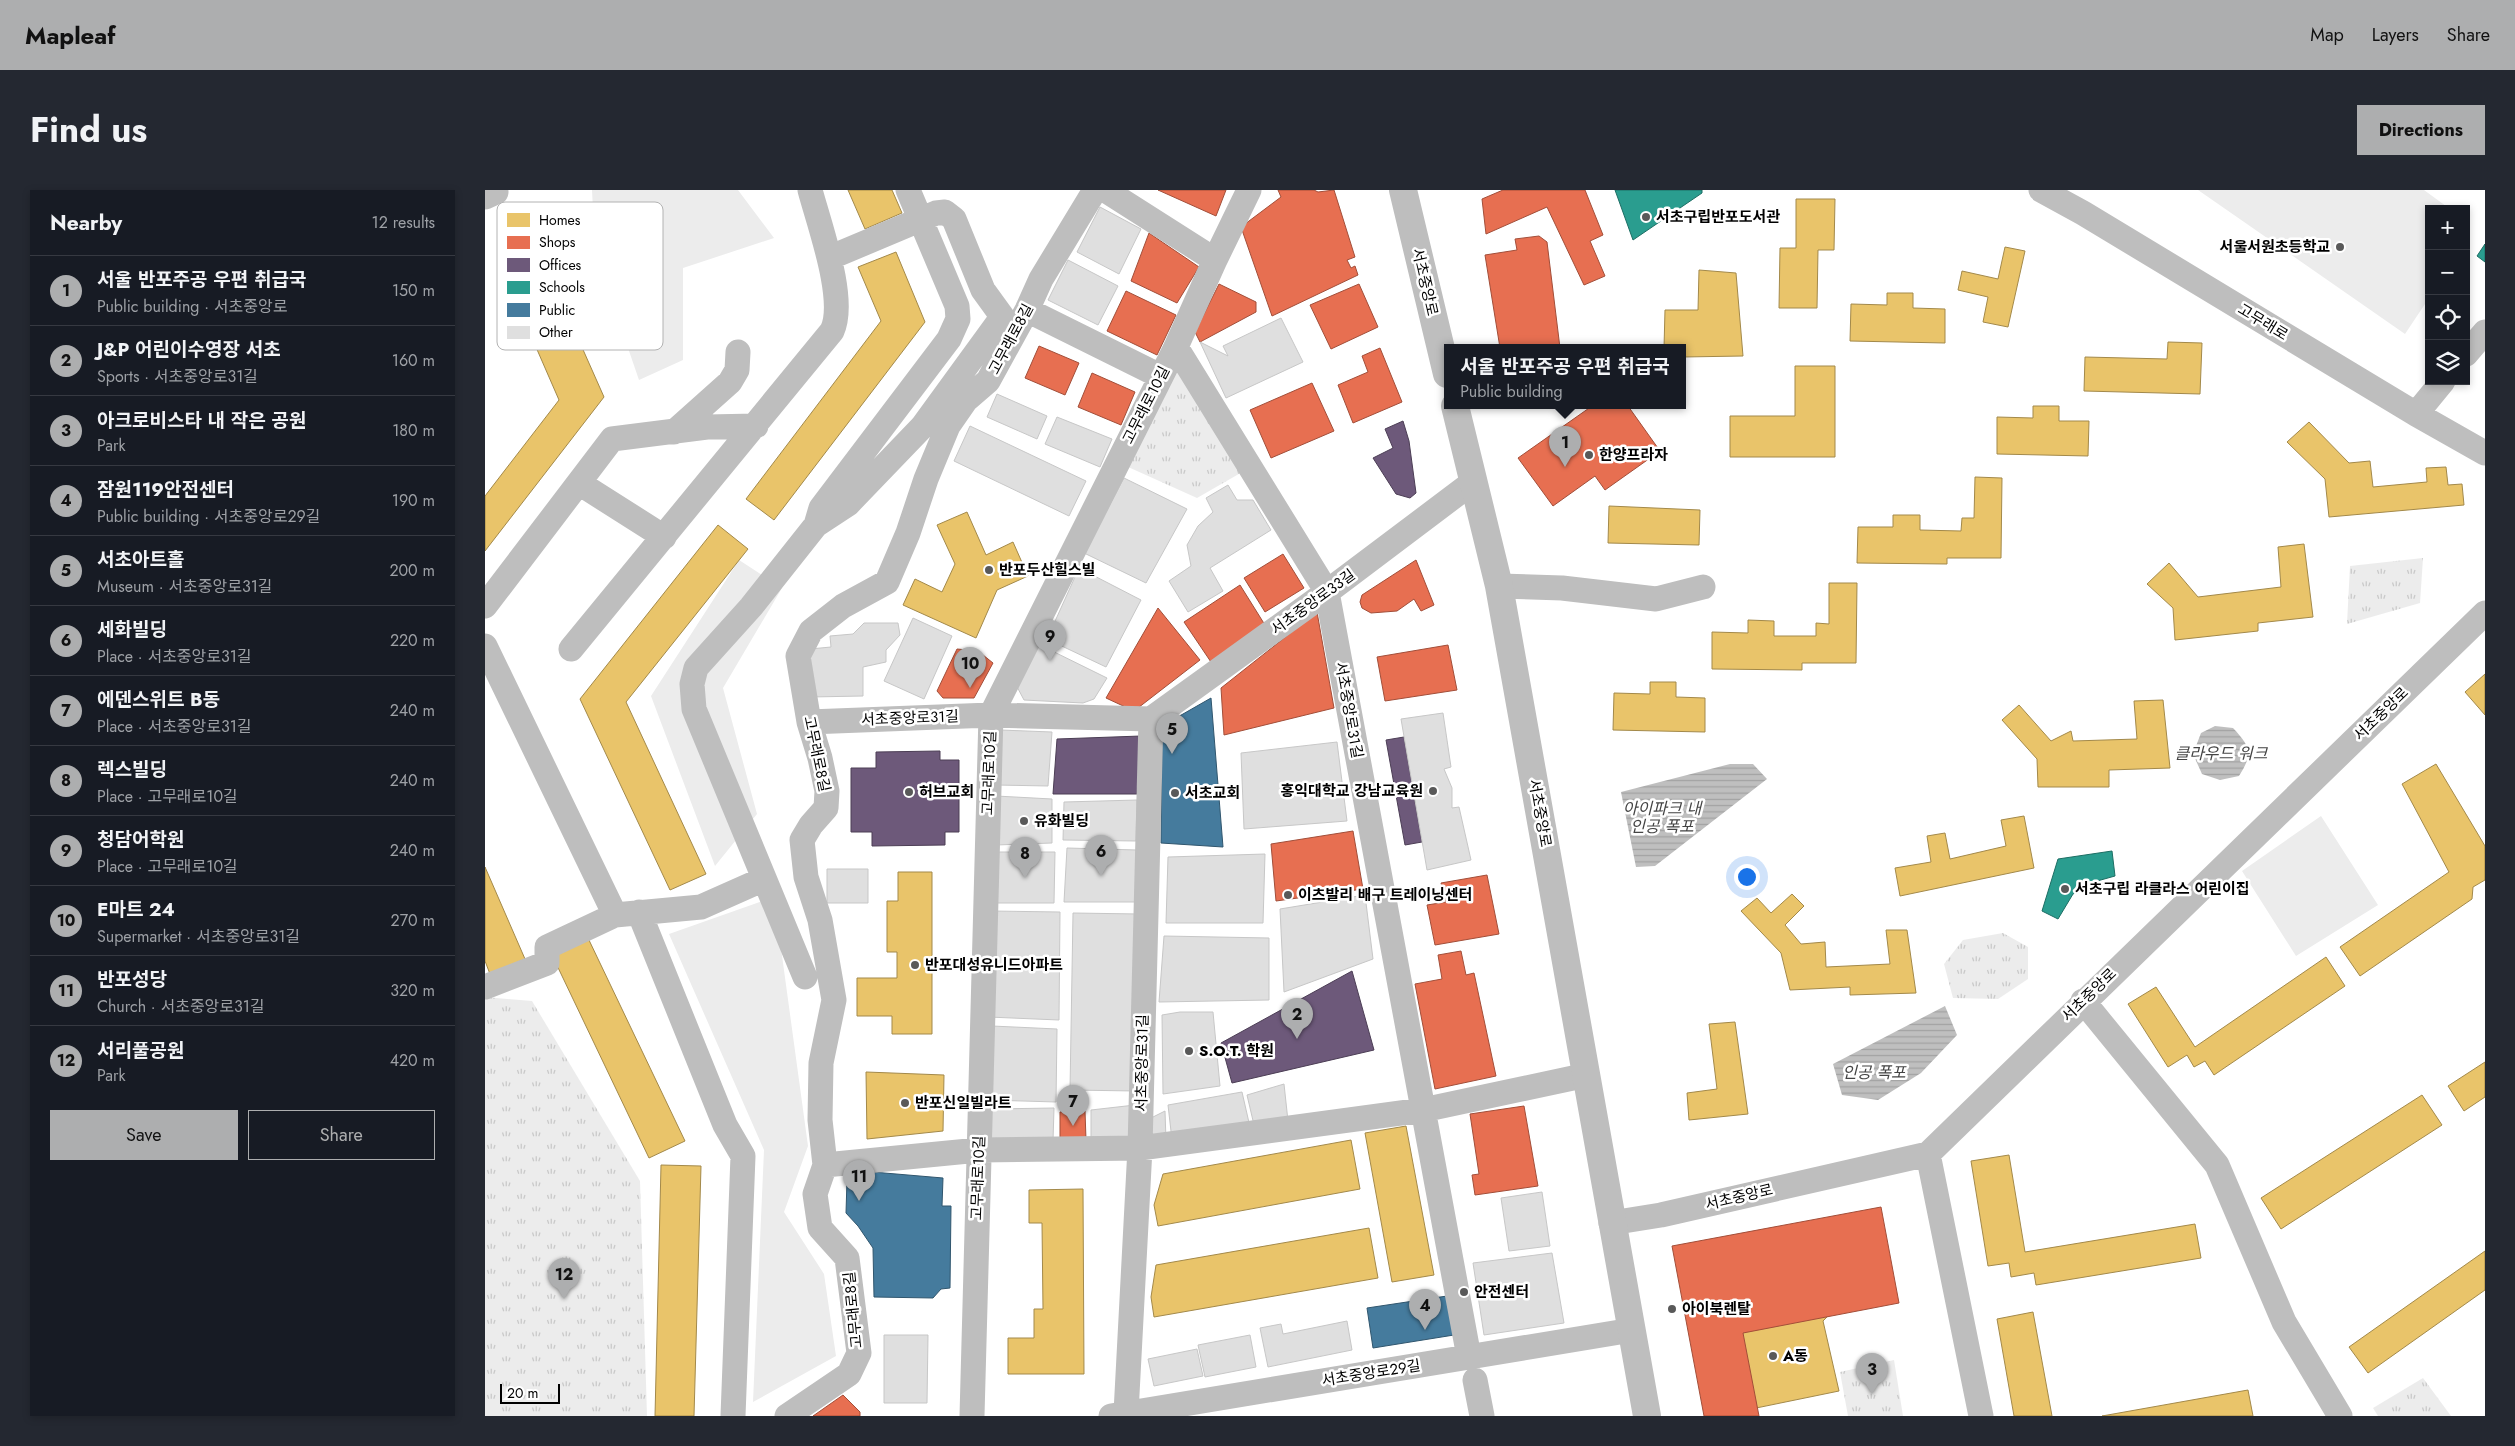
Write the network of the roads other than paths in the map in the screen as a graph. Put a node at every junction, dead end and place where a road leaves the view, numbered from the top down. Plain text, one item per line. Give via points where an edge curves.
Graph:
1 (495, 190) edge
2 (810, 190) edge
3 (908, 190) edge
4 (1095, 190) edge
5 (1105, 190) edge
6 (1249, 190) edge
7 (1403, 190) edge
8 (2041, 190) edge
9 (485, 197) edge
10 (921, 220) junction
11 (829, 258) junction
12 (1215, 260) junction
13 (1016, 319) junction
14 (2485, 332) edge
15 (1176, 347) junction
16 (2470, 349) edge
17 (738, 352) dead end
18 (1444, 361) edge
19 (1160, 376) junction
20 (2440, 385) edge
21 (1456, 409) edge
22 (2415, 414) junction
23 (756, 426) junction
24 (673, 432) junction
25 (2485, 453) edge
26 (1473, 482) junction
27 (579, 483) junction
28 (817, 526) junction
29 (664, 537) junction
30 (1499, 586) junction
31 (1703, 587) dead end
32 (1327, 592) junction
33 (485, 606) edge
34 (2485, 613) edge
35 (485, 646) edge
36 (571, 649) dead end
37 (991, 715) junction
38 (1151, 719) junction
39 (809, 722) junction
40 (764, 879) junction
41 (639, 912) junction
42 (615, 915) junction
43 (805, 977) dead end
44 (485, 988) edge
45 (2083, 1001) junction
46 (1587, 1074) junction
47 (1423, 1110) junction
48 (1140, 1148) junction
49 (979, 1150) junction
50 (1928, 1154) junction
51 (825, 1165) junction
52 (1611, 1223) junction
53 (1632, 1330) junction
54 (1472, 1369) junction
55 (1118, 1415) edge
56 (733, 1416) edge
57 (787, 1416) edge
58 (972, 1416) edge
59 (1482, 1416) edge
60 (1647, 1416) edge
61 (1981, 1416) edge
62 (2340, 1416) edge

1 - 9 street
2 - 11 street
3 - 10 street
4 - 13 street, 고무래로8길
5 - 12 street
6 - 12 street, 고무래로10길
7 - 18 main road, 서초중앙로
8 - 22 street, 고무래로
10 - 11 street
10 - 13 street via 936,213 950,214 983,290
10 - 28 street via 957,306 958,319 949,339 821,508
11 - 23 street via 837,321
12 - 15 street, 고무래로10길
13 - 19 street
13 - 28 street via 997,324 922,427 848,504
13 - 39 street, 고무래로8길 via 988,381 966,400 948,426 887,582 843,606 811,631 799,656
14 - 16 street
15 - 19 street, 고무래로10길
15 - 32 street, 서초중앙로31길
17 - 24 street via 737,370 730,382
19 - 37 street, 고무래로10길
20 - 22 street
21 - 26 main road, 서초중앙로
22 - 25 street, 고무래로
23 - 24 street via 707,427
23 - 29 street
24 - 27 street via 612,439
26 - 30 main road, 서초중앙로
26 - 32 street, 서초중앙로33길
27 - 29 street
27 - 33 street
28 - 40 street via 751,608 696,668 692,684 694,709
29 - 36 street
30 - 31 street via 1562,588 1656,599
30 - 46 main road, 서초중앙로
32 - 38 street, 서초중앙로33길
32 - 47 street, 서초중앙로31길
34 - 45 street, 서초중앙로
35 - 42 street
37 - 38 street, 서초중앙로31길
37 - 39 street, 서초중앙로31길
37 - 49 street, 고무래로10길
38 - 48 street, 서초중앙로31길
39 - 51 street, 고무래로8길 via 827,791 826,808 802,840 806,876 820,920 835,1000 821,1063 820,1120
40 - 41 street via 701,907
40 - 43 street
41 - 42 street
41 - 56 street via 725,1125 743,1156
42 - 44 street via 547,947 547,963
45 - 50 street, 서초중앙로
45 - 62 street via 2217,1165 2284,1322
46 - 47 street
46 - 52 main road, 서초중앙로
47 - 48 street
47 - 54 street, 서초중앙로31길
48 - 49 street
48 - 55 street, 서초중앙로31길
49 - 51 street
49 - 58 street, 고무래로10길
50 - 52 street, 서초중앙로 via 1661,1215
50 - 61 street
51 - 57 street, 고무래로8길 via 815,1194 820,1228 847,1258 859,1353 849,1374
52 - 53 main road, 서초중앙로
53 - 54 street, 서초중앙로29길
53 - 60 main road, 서초중앙로
54 - 55 street, 서초중앙로29길
54 - 59 street, 서초중앙로31길

